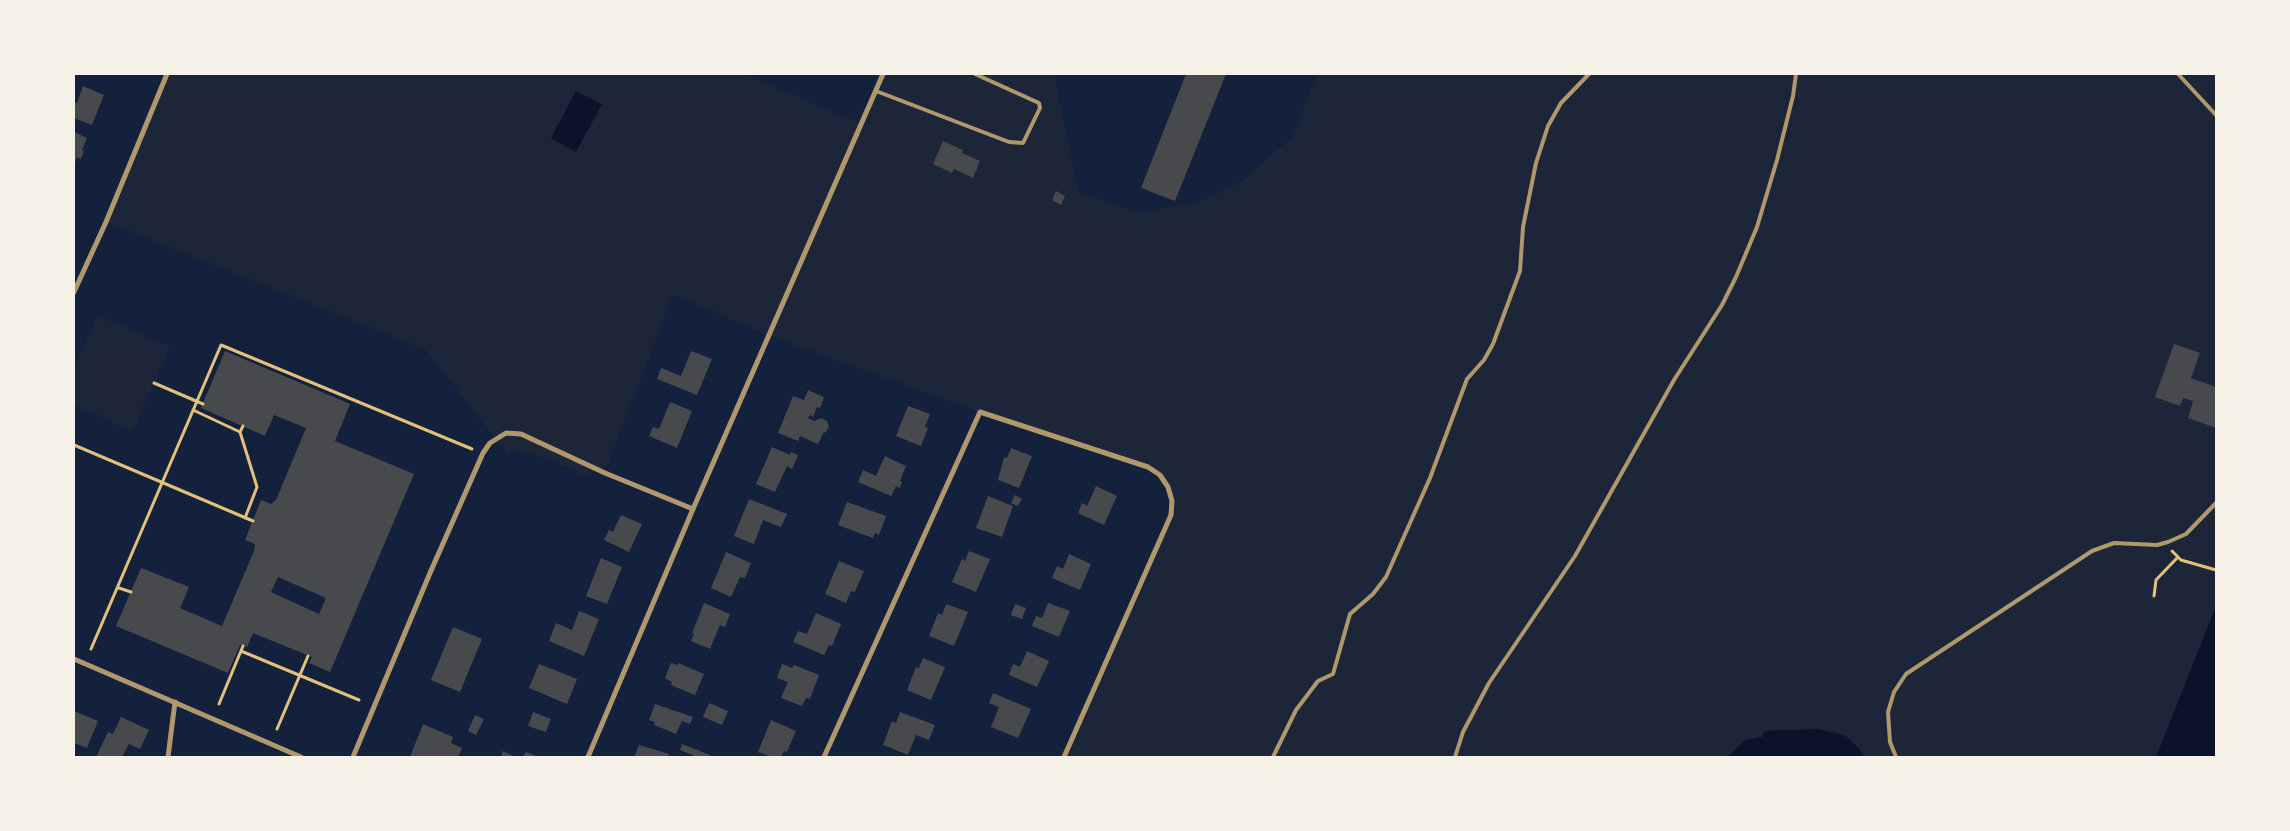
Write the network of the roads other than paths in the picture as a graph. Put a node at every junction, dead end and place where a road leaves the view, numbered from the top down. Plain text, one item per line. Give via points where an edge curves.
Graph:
1 (167, 74) edge
2 (883, 74) edge
3 (975, 74) edge
4 (1590, 74) edge
5 (1796, 74) edge
6 (2178, 74) edge
7 (876, 91) junction
8 (2216, 115) edge
9 (74, 292) edge
10 (2216, 503) edge
11 (692, 509) junction
12 (74, 659) edge
13 (175, 702) junction
14 (168, 757) edge
15 (301, 757) edge
16 (354, 757) edge
17 (588, 757) edge
18 (824, 757) edge
19 (1064, 757) edge
20 (1273, 757) edge
21 (1455, 757) edge
22 (1896, 757) edge

1 - 9 street
2 - 7 street
3 - 7 lane via 1039,103 1040,108 1024,144 1008,142
4 - 20 lane via 1561,103 1548,126 1522,227 1520,271 1493,344 1484,360 1466,379 1430,478 1386,577 1373,594 1350,614 1333,674 1318,681 1296,710
5 - 21 lane via 1777,160 1757,227 1736,277 1575,556 1489,684 1463,732
6 - 8 lane
7 - 11 street
10 - 22 lane via 2186,534 2168,542 2158,545 2114,543 2092,551 1906,674 1894,692 1888,712 1890,742
11 - 16 street via 521,434 506,433 490,443
11 - 17 street
12 - 13 street
13 - 14 street
13 - 15 street
18 - 19 street via 980,412 1148,467 1168,487 1172,501 1171,515

